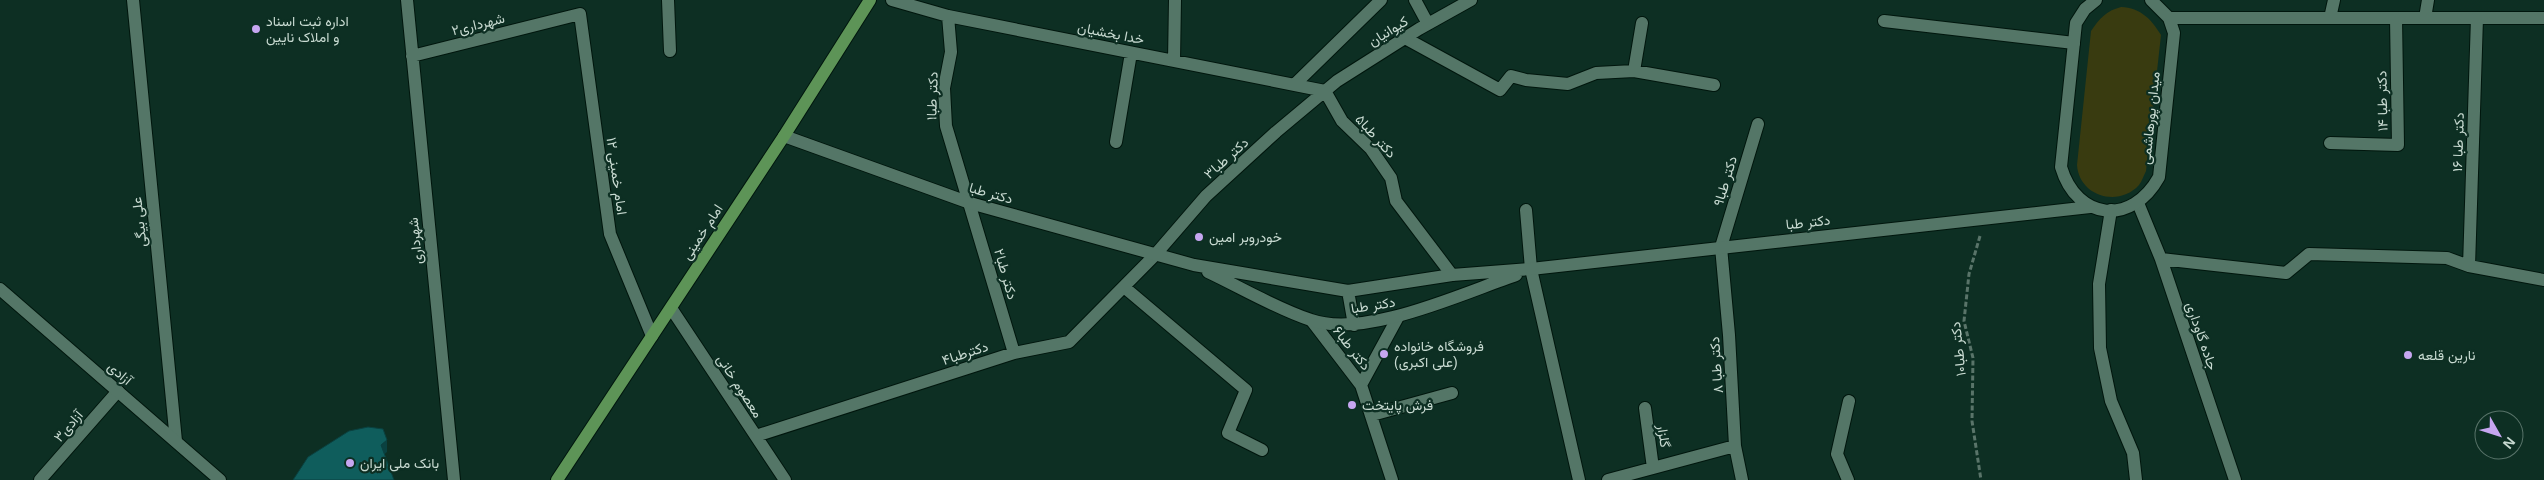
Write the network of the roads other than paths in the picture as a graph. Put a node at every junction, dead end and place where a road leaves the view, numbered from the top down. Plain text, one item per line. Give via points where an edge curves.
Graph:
1 (133, 0) edge
2 (406, 0) edge
3 (668, 0) edge
4 (870, 0) edge
5 (892, 0) edge
6 (1175, 0) edge
7 (1381, 0) edge
8 (1415, 0) edge
9 (1471, 0) edge
10 (2096, 0) edge
11 (2151, 0) edge
12 (2334, 0) edge
13 (2428, 0) edge
14 (580, 14) joint
15 (948, 16) junction
16 (2169, 18) junction
17 (2330, 18) junction
18 (2396, 18) junction
19 (2425, 18) junction
20 (2478, 18) junction
21 (2544, 18) edge
22 (1884, 21) dead end
23 (1642, 23) dead end
24 (1428, 24) junction
25 (1405, 38) junction
26 (2074, 44) junction
27 (670, 51) dead end
28 (1131, 53) junction
29 (412, 56) junction
30 (1174, 61) junction
31 (1634, 71) junction
32 (1294, 85) junction
33 (1714, 85) dead end
34 (1325, 91) junction
35 (1758, 124) dead end
36 (784, 136) junction
37 (1116, 142) dead end
38 (2330, 143) dead end
39 (970, 203) junction
40 (2138, 203) junction
41 (2090, 207) junction
42 (1526, 210) dead end
43 (2110, 210) junction
44 (1721, 247) junction
45 (1155, 254) junction
46 (2161, 259) junction
47 (1194, 265) junction
48 (2469, 266) junction
49 (1531, 269) junction
50 (1452, 275) junction
51 (2544, 280) edge
52 (1124, 287) junction
53 (0, 289) edge
54 (1348, 291) junction
55 (671, 308) junction
56 (1398, 317) junction
57 (1312, 321) junction
58 (1354, 325) junction
59 (652, 336) junction
60 (1014, 354) junction
61 (1361, 385) junction
62 (118, 391) junction
63 (1452, 393) dead end
64 (1849, 401) dead end
65 (1645, 408) dead end
66 (1372, 415) junction
67 (756, 436) junction
68 (176, 442) junction
69 (1734, 446) junction
70 (1262, 450) dead end
71 (1653, 468) junction
72 (40, 480) edge
73 (220, 480) edge
74 (454, 480) edge
75 (557, 480) edge
76 (785, 480) edge
77 (1392, 480) edge
78 (1579, 480) edge
79 (1608, 480) edge
80 (1742, 480) edge
81 (1848, 480) edge
82 (2136, 480) edge
83 (2234, 480) edge

1 - 68 street, علی بیگی
2 - 29 street, شهرداری
3 - 27 street
4 - 36 main road, امام خمینی
5 - 15 street, خدا بخشیان
6 - 30 street
7 - 32 street
8 - 24 street
9 - 24 street, کیوانیان
10 - 26 street via 2076,23
11 - 16 street
12 - 17 street
13 - 19 street
14 - 29 street, شهرداری۲
14 - 59 street, امام خمینی ۱۲ via 610,234
15 - 28 street, خدا بخشیان
15 - 39 street, دکتر طبا۱ via 951,52 944,88 946,126
16 - 17 street
16 - 40 street, میدان پورهاشمی via 2174,33 2158,177 2150,192
17 - 18 street
18 - 19 street
18 - 38 street, دکتر طبا ۱۴ via 2398,145
19 - 20 street
20 - 21 street
20 - 48 street, دکتر طبا ۱۶
22 - 26 street
23 - 31 street
24 - 25 street, کیوانیان
25 - 31 street via 1500,90 1511,76 1568,84 1596,73
25 - 34 street, کیوانیان
26 - 41 street via 2061,168 2076,197
28 - 30 street, خدا بخشیان
28 - 37 street
29 - 74 street, شهرداری
30 - 32 street, خدا بخشیان
31 - 33 street
32 - 34 street, خدا بخشیان
34 - 45 street, دکتر طبا۳ via 1206,196
34 - 50 street, دکتر طبا۵ via 1342,121 1371,150 1391,178 1396,201
35 - 44 street, دکتر طبا۹
36 - 39 street, دکتر طبا
36 - 55 main road, امام خمینی
39 - 45 street, دکتر طبا
39 - 60 street, دکتر طبا۲
40 - 43 street via 2122,210
40 - 46 street, جاده گاوداری
41 - 43 street
41 - 44 street, دکتر طبا
42 - 49 street
43 - 82 street via 2099,284 2100,348 2112,401 2133,453
44 - 49 street, دکتر طبا
44 - 69 street, دکتر طبا ۸ via 1730,344
45 - 47 street, دکتر طبا
45 - 52 street, دکترطبا۴
46 - 48 street via 2286,274 2309,254 2447,258
46 - 83 street, جاده گاوداری
47 - 54 street, دکتر طبا
47 - 57 street, دکتر طبا
48 - 51 street
49 - 50 street, دکتر طبا
49 - 56 street, دکتر طبا
49 - 78 street
50 - 54 street, دکتر طبا
52 - 60 street, دکترطبا۴ via 1069,342
52 - 70 street via 1246,390 1228,433
53 - 62 street, آزادی
54 - 58 street
55 - 59 main road, امام خمینی
55 - 67 street, معصوم خانی
56 - 58 street, دکتر طبا
56 - 61 street
57 - 58 street, دکتر طبا
57 - 61 street, دکتر طبا۶
59 - 75 main road, امام خمینی
60 - 67 street, دکترطبا۴
61 - 66 street, دکتر طبا۶
62 - 68 street, آزادی
62 - 72 street, آزادی۳
63 - 66 street
64 - 81 street via 1837,454
65 - 71 street, گلزار
66 - 77 street, دکتر طبا۶
67 - 76 street, معصوم خانی
68 - 73 street, آزادی
69 - 71 street
69 - 80 street, دکتر طبا ۸
71 - 79 street

